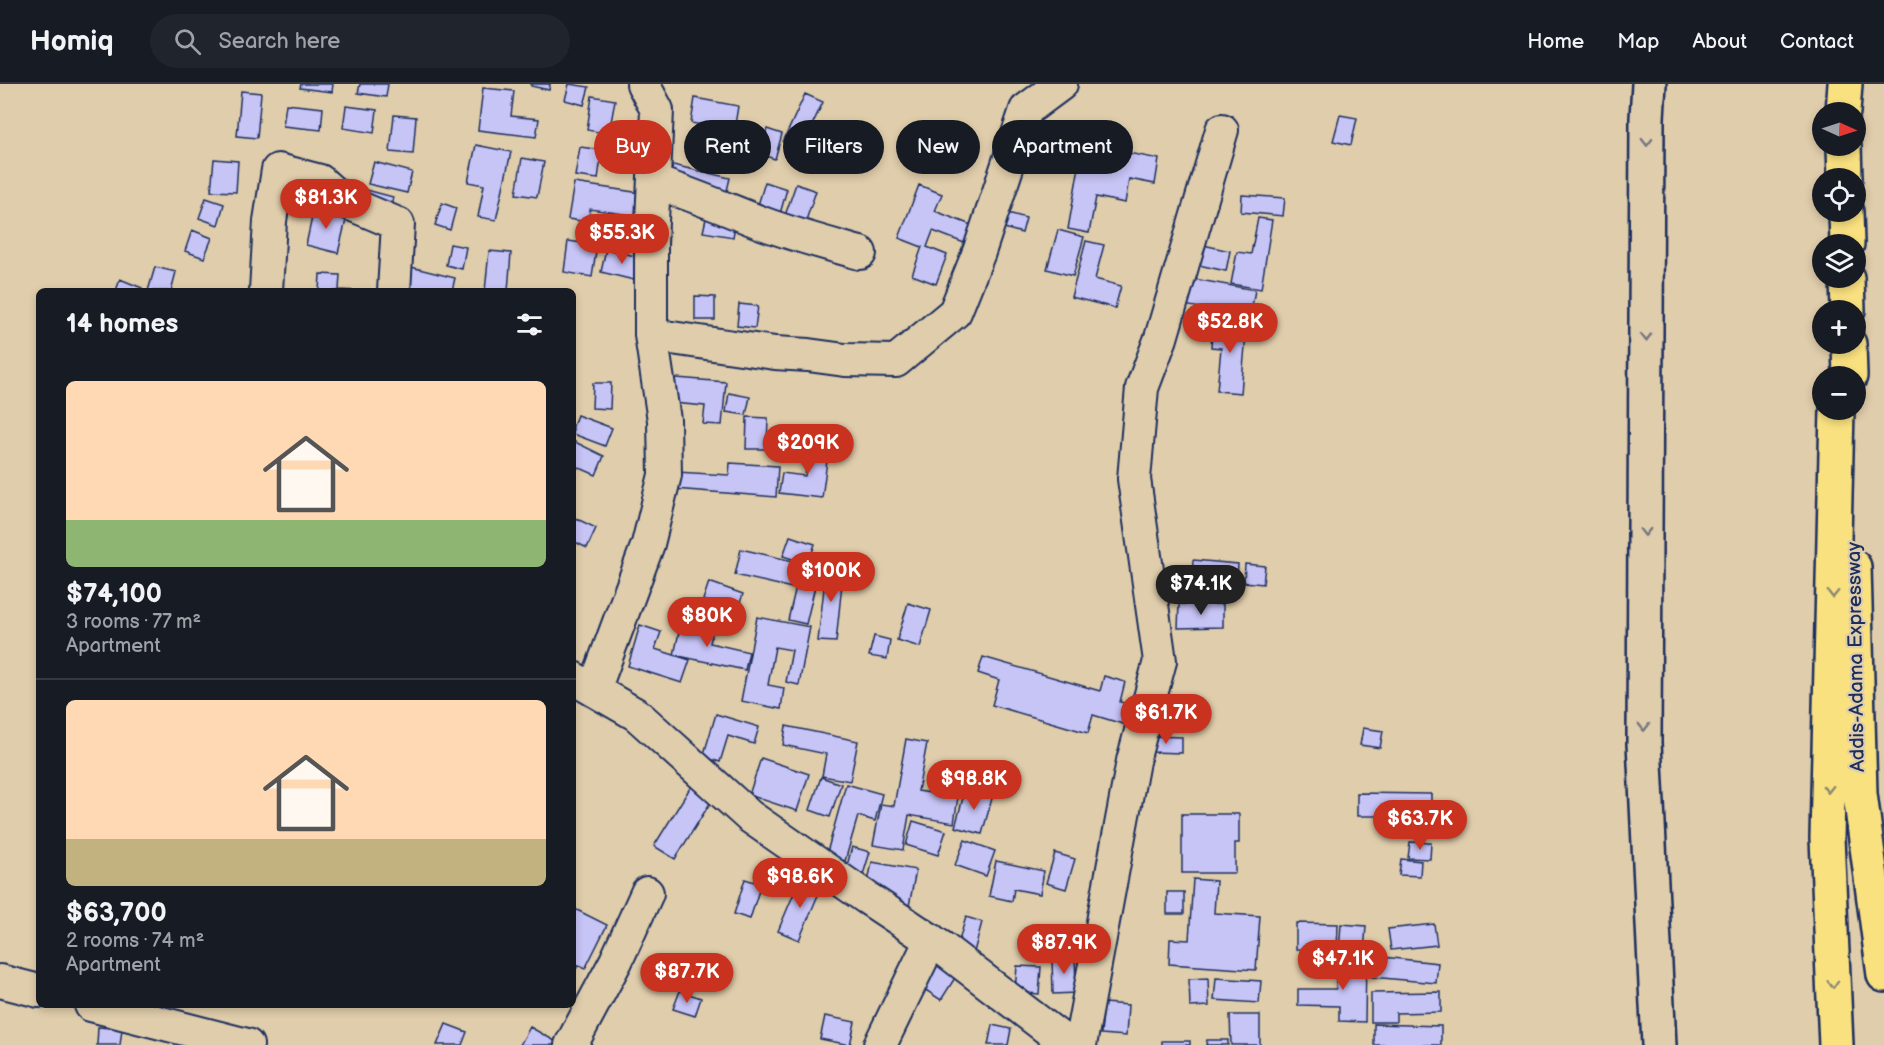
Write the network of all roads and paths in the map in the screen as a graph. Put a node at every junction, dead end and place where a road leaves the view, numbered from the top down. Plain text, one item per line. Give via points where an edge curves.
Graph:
1 (643, 84) edge
2 (1061, 84) edge
3 (1649, 84) edge
4 (1222, 130) dead end
5 (654, 182) junction
6 (860, 253) dead end
7 (266, 288) edge
8 (394, 288) edge
9 (651, 335) junction
10 (1837, 420) edge
11 (1851, 420) edge
12 (583, 684) edge
13 (647, 893) dead end
14 (931, 940) junction
15 (1884, 975) edge
16 (0, 981) edge
17 (36, 990) edge
18 (103, 1008) edge
19 (1036, 1034) edge
20 (247, 1045) edge
21 (571, 1045) edge
22 (880, 1045) edge
23 (1069, 1045) edge
24 (1080, 1045) edge
25 (1659, 1045) edge
26 (1836, 1045) edge

1 - 5 street via 657,110
2 - 9 street via 1026,110 955,312 896,361 775,353
3 -> 25 street via 1644,743
4 - 24 street via 1161,338 1142,388 1134,479 1160,661 1133,761
5 - 6 street via 780,229
5 - 9 street
7 - 8 street via 278,170 320,181 341,200 398,224
9 - 12 street via 664,420 665,475 648,544
10 -> 26 highway via 1827,838
11 - 15 highway, Addis-Adama Expressway via 1860,794
12 - 14 street via 638,716 749,816
13 - 21 street
14 - 19 street
14 - 22 street
16 - 17 street
18 - 20 street
19 - 23 street

